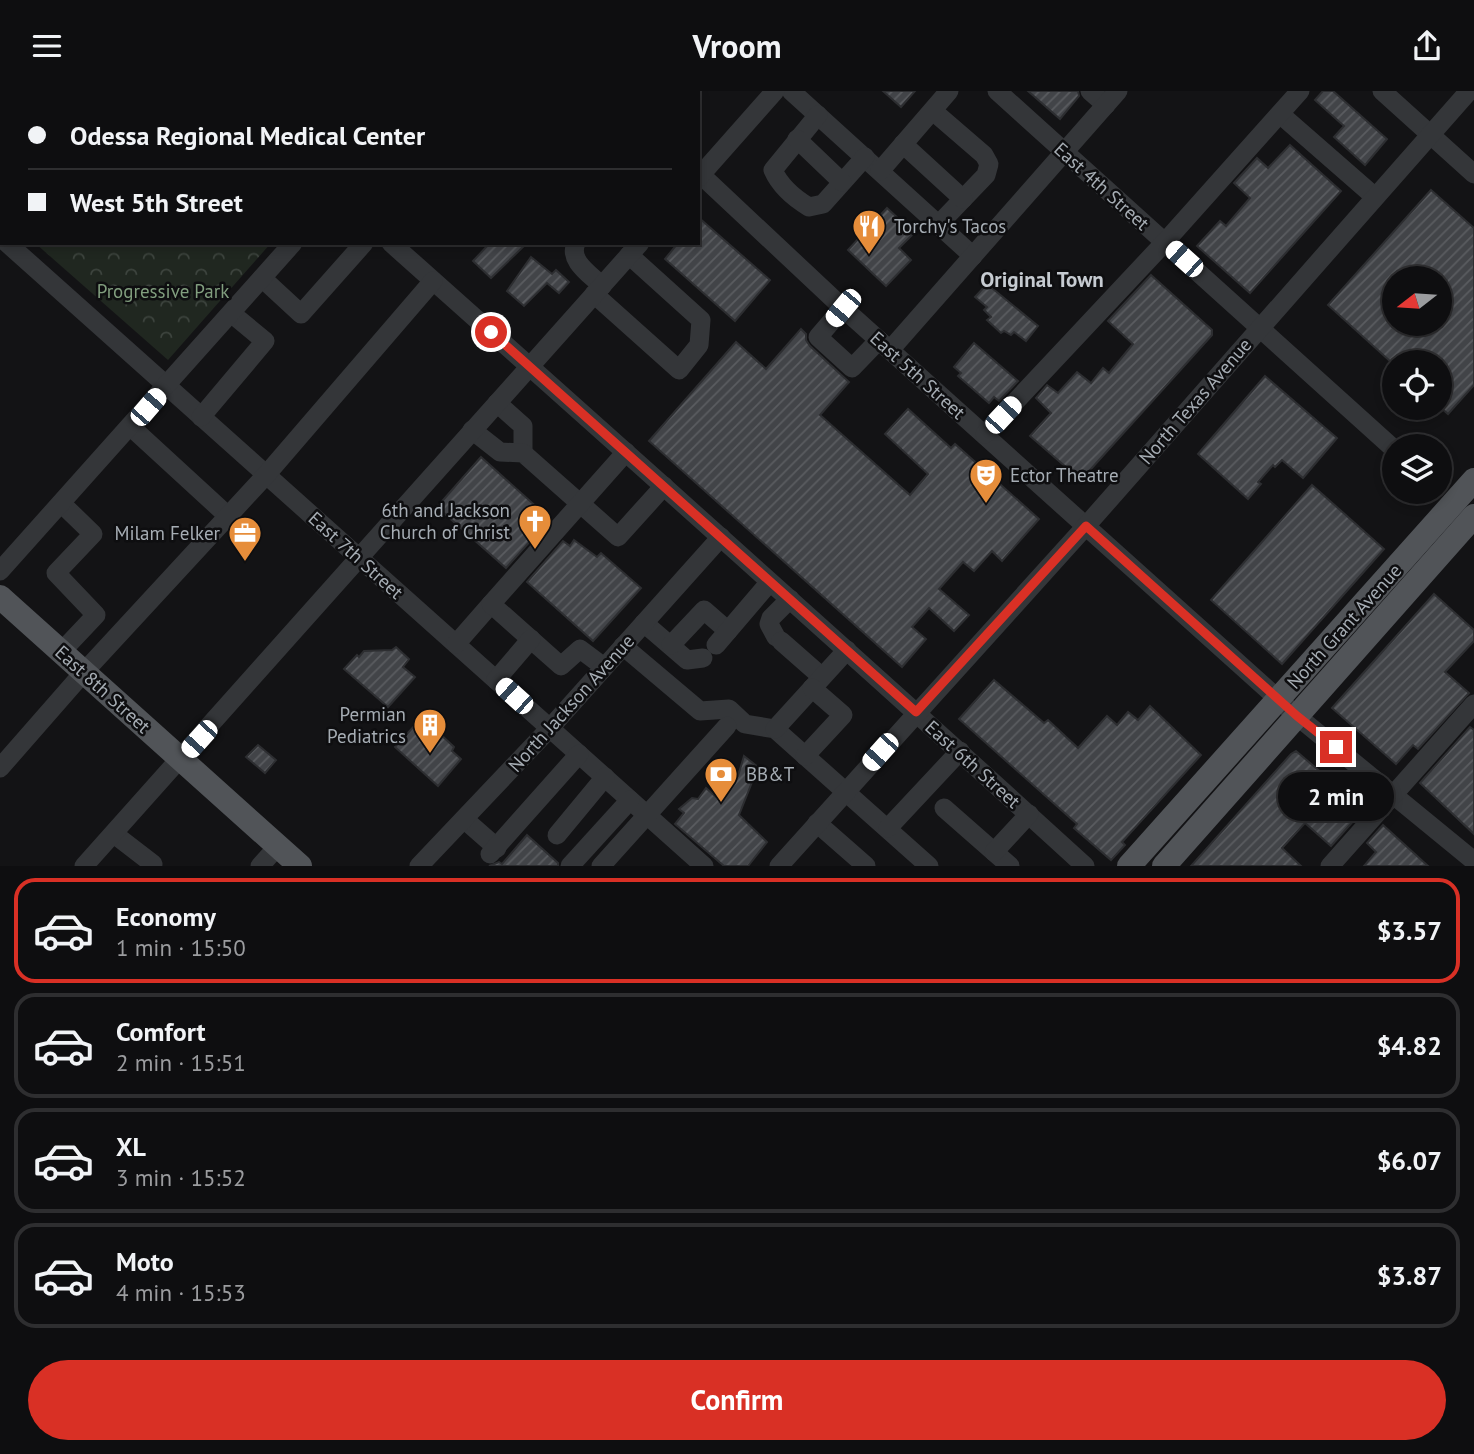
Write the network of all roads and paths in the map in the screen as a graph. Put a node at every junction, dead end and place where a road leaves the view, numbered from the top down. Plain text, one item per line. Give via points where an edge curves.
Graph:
1 (775, 91) edge
2 (792, 91) edge
3 (949, 91) edge
4 (997, 91) edge
5 (1090, 91) edge
6 (1300, 91) edge
7 (1469, 91) edge
8 (1392, 94) edge
9 (1112, 98) edge
10 (933, 111) junction
11 (1280, 114) junction
12 (818, 115) junction
13 (1431, 134) junction
14 (797, 139) junction
15 (903, 144) junction
16 (1065, 153) junction
17 (865, 157) junction
18 (880, 171) junction
19 (700, 174) edge
20 (1474, 174) edge
21 (700, 176) edge
22 (842, 182) junction
23 (1375, 197) junction
24 (963, 199) junction
25 (939, 224) junction
26 (1165, 242) junction
27 (9, 245) edge
28 (290, 245) edge
29 (361, 245) edge
30 (393, 245) edge
31 (571, 246) edge
32 (634, 249) edge
33 (973, 256) junction
34 (262, 278) junction
35 (433, 281) junction
36 (598, 290) junction
37 (843, 308) junction
38 (231, 313) junction
39 (1259, 327) junction
40 (884, 345) junction
41 (529, 367) junction
42 (166, 385) junction
43 (497, 403) junction
44 (201, 417) junction
45 (130, 426) junction
46 (472, 430) junction
47 (985, 434) junction
48 (1382, 438) edge
49 (523, 453) junction
50 (626, 453) junction
51 (266, 475) junction
52 (1474, 480) edge
53 (664, 486) junction
54 (61, 503) junction
55 (579, 504) junction
56 (1463, 510) edge
57 (228, 516) junction
58 (1086, 526) junction
59 (721, 537) junction
60 (359, 558) junction
61 (0, 571) edge
62 (769, 583) junction
63 (0, 597) edge
64 (790, 599) junction
65 (491, 604) junction
66 (644, 623) junction
67 (531, 639) junction
68 (456, 644) junction
69 (671, 645) junction
70 (716, 645) junction
71 (623, 646) junction
72 (847, 650) junction
73 (62, 651) junction
74 (604, 667) junction
75 (84, 672) junction
76 (496, 680) junction
77 (817, 682) junction
78 (1279, 699) junction
79 (1474, 704) edge
80 (916, 712) junction
81 (1297, 716) junction
82 (727, 726) dead end
83 (550, 728) junction
84 (775, 729) junction
85 (960, 751) junction
86 (579, 754) junction
87 (805, 756) junction
88 (181, 759) junction
89 (0, 768) edge
90 (605, 777) junction
91 (844, 792) junction
92 (1393, 795) junction
93 (630, 800) junction
94 (944, 808) dead end
95 (1029, 814) junction
96 (647, 815) junction
97 (464, 819) junction
98 (817, 823) junction
99 (888, 828) junction
100 (114, 834) junction
101 (557, 835) dead end
102 (278, 846) junction
103 (994, 852) junction
104 (1474, 861) edge
105 (1075, 863) edge
106 (154, 865) edge
107 (85, 866) edge
108 (260, 866) edge
109 (300, 866) edge
110 (419, 866) edge
111 (570, 866) edge
112 (601, 866) edge
113 (704, 866) edge
114 (779, 866) edge
115 (866, 866) edge
116 (929, 866) edge
117 (1010, 866) edge
118 (1129, 866) edge
119 (1164, 866) edge
120 (1330, 866) edge

1 - 19 street
2 - 12 street
3 - 10 street
4 - 16 street, East 4th Street
5 - 9 street
6 - 11 street
7 - 13 street, North Texas Avenue
8 - 13 street
9 - 16 street
10 - 15 street
10 - 24 street via 989,164 986,175
11 - 23 street
11 - 26 street
12 - 14 street
12 - 17 street
13 - 20 street
13 - 23 street, North Texas Avenue
14 - 22 street
14 - 22 street via 773,170 777,180 809,207 823,204
15 - 18 street
15 - 24 street
16 - 26 street, East 4th Street
16 - 33 street
17 - 18 street
17 - 22 street
18 - 25 street
21 - 37 street, East 5th Street
23 - 39 street, North Texas Avenue
24 - 25 street
25 - 33 street
26 - 39 street, East 4th Street
26 - 47 street
27 - 42 street, East 7th Street
28 - 34 street
29 - 34 street via 301,313
30 - 35 street, East 6th Street
31 - 36 street
32 - 36 street
32 - 36 street via 702,320 699,345 679,370
33 - 40 street
34 - 38 street
35 - 41 street, East 6th Street
35 - 51 street
36 - 41 street
37 - 40 street, East 5th Street
37 - 40 street via 818,337 835,353 852,368
38 - 42 street
38 - 44 street via 265,341
39 - 48 street, East 4th Street
39 - 58 street, North Texas Avenue
40 - 47 street, East 5th Street
41 - 43 street
41 - 50 street, East 6th Street
42 - 44 street, East 7th Street
42 - 45 street
43 - 46 street
43 - 49 street via 523,426
44 - 51 street, East 7th Street
45 - 54 street
45 - 57 street
46 - 49 street via 500,452
46 - 60 street
47 - 58 street, East 5th Street
49 - 55 street
50 - 53 street, East 6th Street
50 - 55 street
51 - 57 street
51 - 60 street, East 7th Street
52 - 56 main road, North Grant Avenue
53 - 55 street via 618,537
53 - 59 street, East 6th Street
54 - 61 street
54 - 73 street via 93,534 56,573 96,615
55 - 65 street
56 - 78 main road, North Grant Avenue
56 - 81 main road, North Grant Avenue
57 - 75 street
58 - 78 street, East 5th Street
58 - 80 street, North Texas Avenue
59 - 62 street, East 6th Street
59 - 66 street, North Jackson Avenue
60 - 68 street, East 7th Street
60 - 88 street
62 - 64 street, East 6th Street
62 - 70 street
63 - 73 main road, East 8th Street
64 - 72 street, East 6th Street
64 - 77 street via 769,624
65 - 67 street
65 - 68 street
66 - 69 street
66 - 71 street, North Jackson Avenue
67 - 74 street via 561,666 580,649
67 - 76 street
68 - 76 street, East 7th Street
69 - 70 street via 687,660
69 - 70 street via 704,610
71 - 74 street, North Jackson Avenue
71 - 84 street via 700,711 729,709 746,724
72 - 77 street
72 - 80 street, East 6th Street
73 - 75 main road, East 8th Street
74 - 83 street, North Jackson Avenue
75 - 88 main road, East 8th Street
75 - 89 street
76 - 83 street, East 7th Street
77 - 84 street
77 - 87 street via 843,715
78 - 81 street, East 5th Street
78 - 118 main road, North Grant Avenue
79 - 92 street
80 - 85 street, East 6th Street
80 - 91 street, North Texas Avenue
81 - 92 street, East 5th Street
81 - 119 main road, North Grant Avenue
82 - 96 street
83 - 86 street, East 7th Street
83 - 97 street, North Jackson Avenue
84 - 87 street
85 - 95 street, East 6th Street
85 - 99 street
86 - 90 street, East 7th Street
86 - 97 street via 493,851
87 - 91 street
88 - 100 street
88 - 102 main road, East 8th Street
90 - 93 street, East 7th Street
90 - 101 street
91 - 98 street, North Texas Avenue
91 - 99 street
92 - 104 street, East 5th Street
92 - 120 street
93 - 96 street, East 7th Street
93 - 111 street
94 - 103 street
95 - 103 street
95 - 105 street, East 6th Street
96 - 112 street
96 - 113 street, East 7th Street
97 - 110 street, North Jackson Avenue
98 - 114 street, North Texas Avenue
98 - 115 street
99 - 116 street
100 - 106 street
100 - 107 street
102 - 108 street
102 - 109 main road, East 8th Street
103 - 117 street

